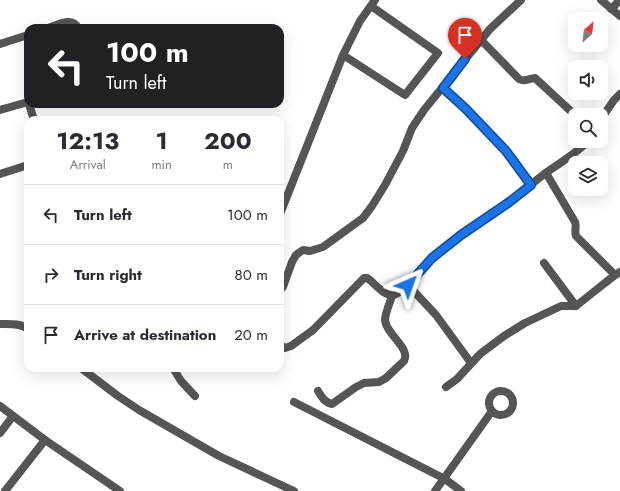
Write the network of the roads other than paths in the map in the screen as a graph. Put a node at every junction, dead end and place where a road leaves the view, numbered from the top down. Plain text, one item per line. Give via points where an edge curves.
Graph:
1 (520, 0) edge
2 (601, 0) edge
3 (620, 0) edge
4 (373, 3) edge
5 (611, 9) junction
6 (620, 16) edge
7 (61, 24) edge
8 (75, 24) edge
9 (24, 35) edge
10 (480, 40) junction
11 (0, 44) edge
12 (343, 55) junction
13 (443, 88) junction
14 (620, 94) edge
15 (24, 104) edge
16 (568, 109) edge
17 (608, 109) edge
18 (0, 110) edge
19 (580, 148) edge
20 (24, 166) edge
21 (546, 173) junction
22 (0, 174) edge
23 (531, 185) junction
24 (284, 204) edge
25 (544, 263) dead end
26 (618, 273) edge
27 (284, 285) edge
28 (408, 285) junction
29 (392, 296) junction
30 (576, 306) junction
31 (0, 324) edge
32 (24, 326) edge
33 (284, 347) edge
34 (471, 363) junction
35 (86, 372) edge
36 (175, 372) edge
37 (446, 387) dead end
38 (318, 391) dead end
39 (195, 396) dead end
40 (294, 402) dead end
41 (0, 406) edge
42 (492, 411) dead end
43 (13, 416) junction
44 (0, 433) edge
45 (45, 440) junction
46 (445, 479) junction
47 (5, 491) edge
48 (120, 491) edge
49 (294, 491) edge
50 (435, 491) edge
51 (461, 491) edge

1 - 10 street
2 - 5 street
3 - 5 street
4 - 12 street via 360,21
4 - 12 street via 438,53 405,95
5 - 6 street
7 - 8 street
9 - 11 street
10 - 13 street
10 - 16 street via 519,79 524,81 535,78
12 - 24 street
13 - 23 street via 506,151
13 - 27 street via 412,128 385,185 363,218 323,247 300,252 292,262
14 - 17 street
15 - 18 street
19 - 21 street
20 - 22 street
21 - 23 street
21 - 26 street via 575,222 576,236
23 - 28 street via 432,258
25 - 30 street
26 - 30 street
28 - 29 street
28 - 34 street via 436,316
29 - 33 street via 383,292 371,280 364,278 313,330 292,346
29 - 38 street via 385,320 393,337 404,351 404,361 386,378 379,382 364,383 332,404 325,401
30 - 34 street via 561,306 525,323 504,336
31 - 32 street
34 - 37 street
35 - 49 street via 139,410 219,456
36 - 39 street
40 - 46 street
41 - 43 street
42 - 46 street
43 - 44 street
43 - 45 street
45 - 47 street
45 - 48 street
46 - 50 street
46 - 51 street

